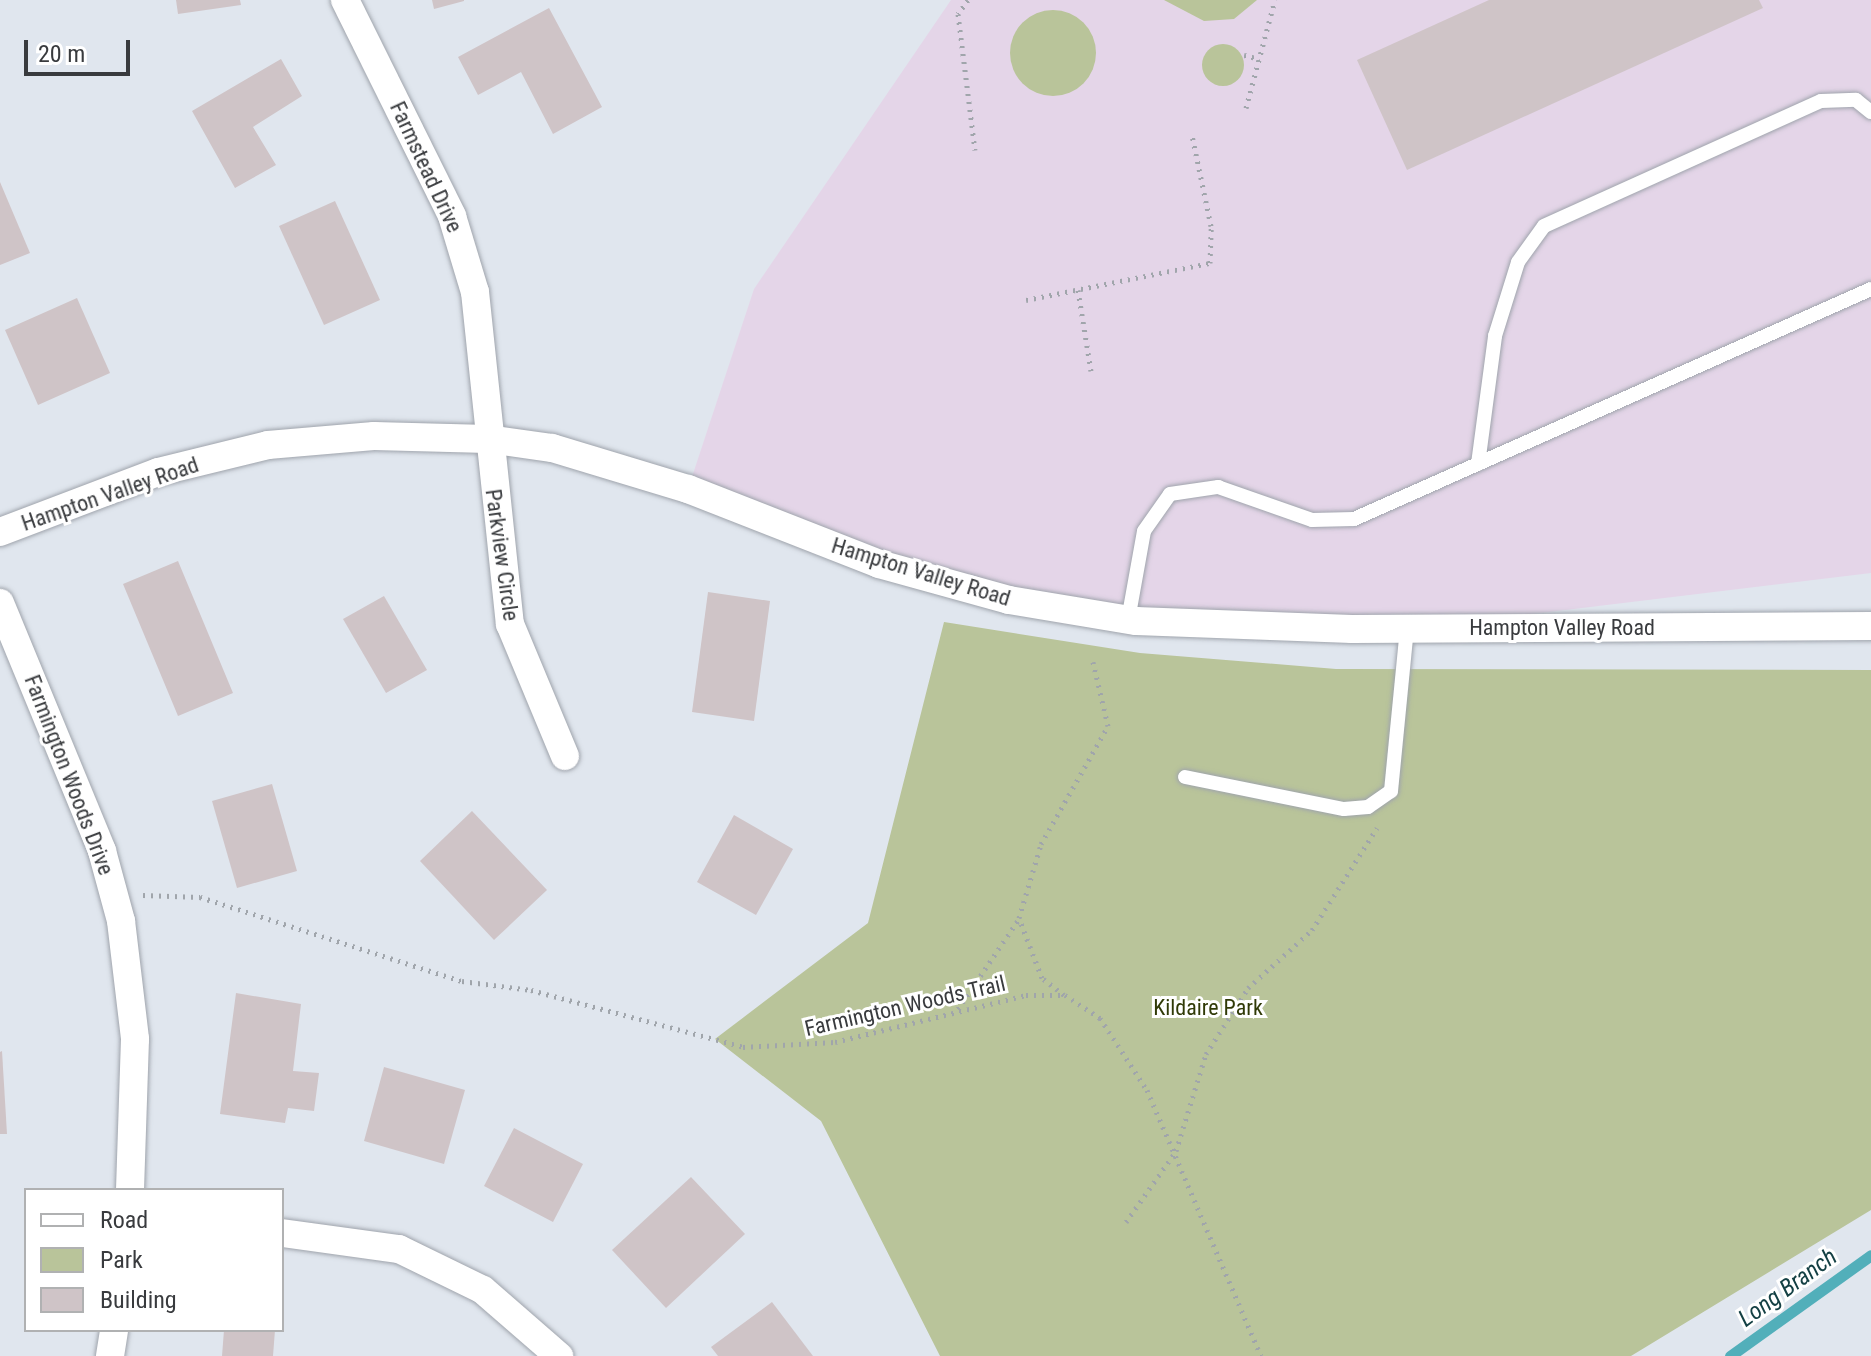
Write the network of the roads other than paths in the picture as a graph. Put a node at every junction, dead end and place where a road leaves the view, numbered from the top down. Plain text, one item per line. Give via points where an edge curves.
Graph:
1 (345, 0) edge
2 (1871, 111) edge
3 (1871, 289) edge
4 (488, 439) junction
5 (1478, 464) junction
6 (0, 532) edge
7 (0, 603) edge
8 (1128, 620) junction
9 (1871, 626) edge
10 (1407, 629) junction
11 (565, 756) dead end
12 (1185, 777) dead end
13 (130, 1188) edge
14 (284, 1233) edge
15 (114, 1332) edge
16 (110, 1356) edge
17 (559, 1356) edge

1 - 4 street, Farmstead Drive via 452,216 475,292
2 - 5 lane via 1856,100 1821,101 1544,226 1518,262 1495,336
3 - 5 lane
4 - 6 street, Hampton Valley Road via 374,436 268,445 158,472
4 - 8 street, Hampton Valley Road via 552,448 688,489 879,564 1009,600
4 - 11 street, Parkview Circle via 510,624
5 - 8 lane via 1354,519 1312,520 1218,487 1170,494 1144,531
7 - 13 street, Farmington Woods Drive via 76,782 116,900 135,1039
8 - 10 street, Hampton Valley Road
9 - 10 street, Hampton Valley Road
10 - 12 lane via 1391,791 1378,800 1344,809
14 - 17 street via 399,1249 483,1290
15 - 16 street

